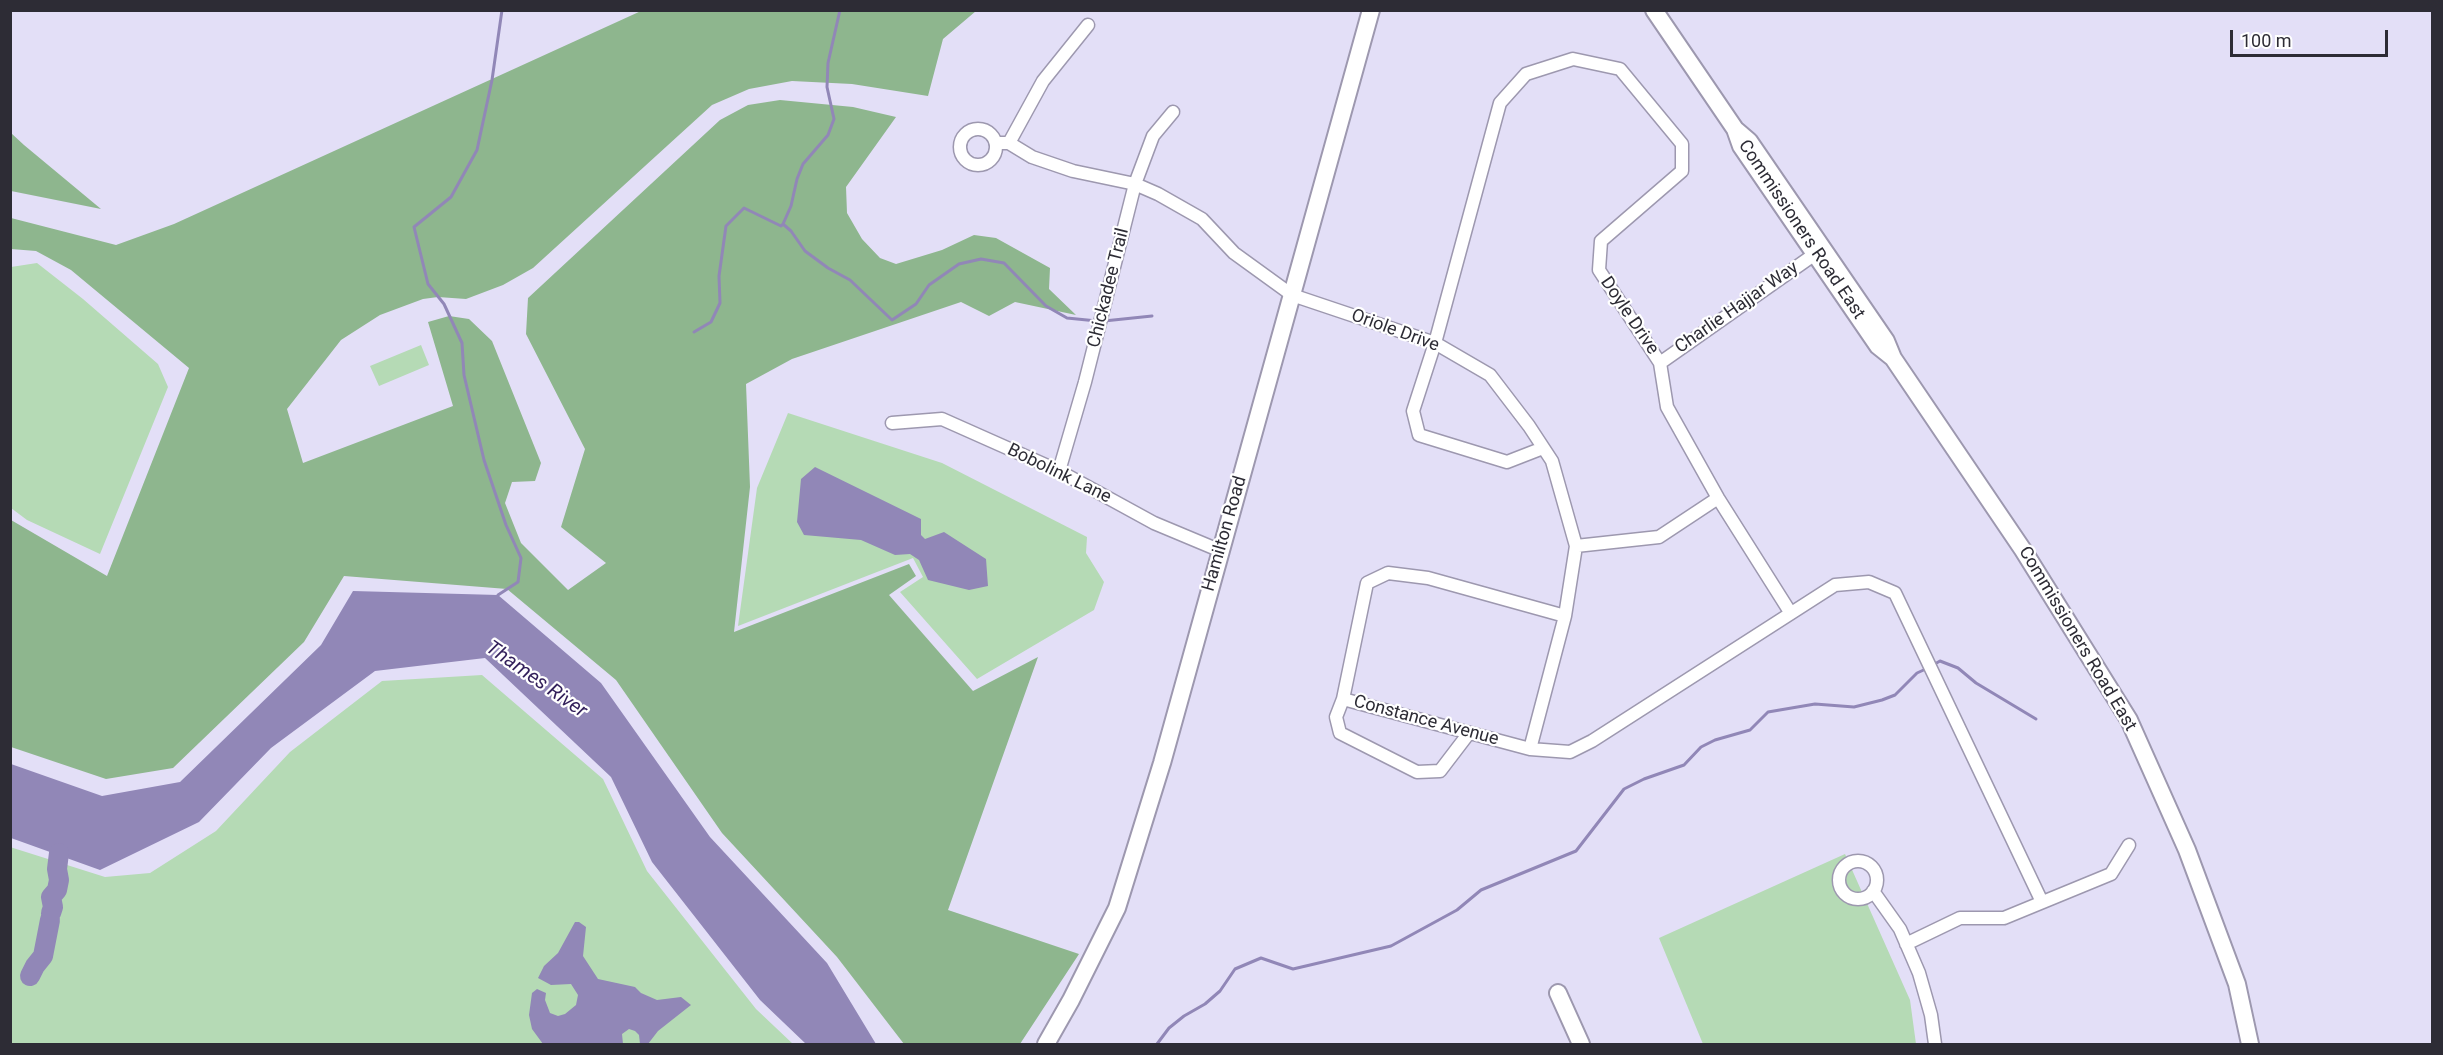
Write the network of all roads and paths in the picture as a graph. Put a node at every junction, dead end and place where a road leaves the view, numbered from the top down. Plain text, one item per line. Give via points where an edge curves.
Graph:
1 (1371, 10) edge
2 (1654, 10) edge
3 (1088, 26) dead end
4 (1173, 112) dead end
5 (1736, 129) junction
6 (996, 143) dead end
7 (1010, 143) junction
8 (1135, 184) junction
9 (1815, 254) junction
10 (1292, 295) junction
11 (1435, 343) junction
12 (1893, 358) junction
13 (1660, 363) junction
14 (892, 423) dead end
15 (1543, 448) junction
16 (1059, 471) junction
17 (1718, 498) junction
18 (1576, 546) junction
19 (1221, 551) junction
20 (1790, 612) junction
21 (1565, 616) junction
22 (1343, 699) junction
23 (1469, 732) junction
24 (1530, 749) junction
25 (2129, 845) dead end
26 (1873, 891) dead end
27 (2042, 902) junction
28 (1906, 944) junction
29 (1558, 993) dead end
30 (1046, 1044) edge
31 (1581, 1044) edge
32 (1935, 1044) edge
33 (2250, 1044) edge

1 - 10 main road, Hamilton Road
2 - 5 main road, Commissioners Road East
3 - 7 street via 1043,81
4 - 8 street, Chickadee Trail via 1154,136
5 - 9 main road, Commissioners Road East via 1742,146
5 - 12 main road, Commissioners Road East via 1749,141 1886,341
6 - 7 street
7 - 8 street, Oriole Drive via 1032,157 1073,171
8 - 10 street, Oriole Drive via 1202,219 1234,253
8 - 16 street, Chickadee Trail
9 - 12 main road, Commissioners Road East via 1878,346
9 - 13 street, Charlie Hajjar Way
10 - 11 street, Oriole Drive
10 - 19 main road, Hamilton Road
11 - 13 street, Doyle Drive via 1500,103 1526,74 1573,59 1620,69 1682,144 1682,171 1601,242 1599,270
11 - 15 street, Oriole Drive via 1490,375
11 - 15 street, Doyle Drive via 1413,411 1419,435 1507,462
12 - 33 main road, Commissioners Road East via 2023,550 2129,720 2187,850 2237,984
13 - 17 street, Doyle Drive via 1667,408
14 - 16 street, Bobolink Lane via 942,419
15 - 18 street, Oriole Drive via 1552,461
16 - 19 street, Bobolink Lane via 1154,523
17 - 18 street via 1659,537
17 - 20 street, Doyle Drive
18 - 21 street, Oriole Drive
19 - 30 main road, Hamilton Road via 1117,908
20 - 24 street, Constance Avenue via 1592,741 1570,752
20 - 27 street, Constance Avenue via 1835,585 1869,582 1895,593
21 - 22 street, Constance Avenue via 1428,578 1388,573 1367,583
21 - 24 street, Oriole Drive
22 - 23 street, Constance Avenue
22 - 23 street via 1336,717 1340,733 1417,772 1440,771
23 - 24 street, Constance Avenue
25 - 27 street via 2111,873
26 - 28 street
27 - 28 street via 2004,918 1960,918
28 - 32 street via 1919,972
29 - 31 main road

